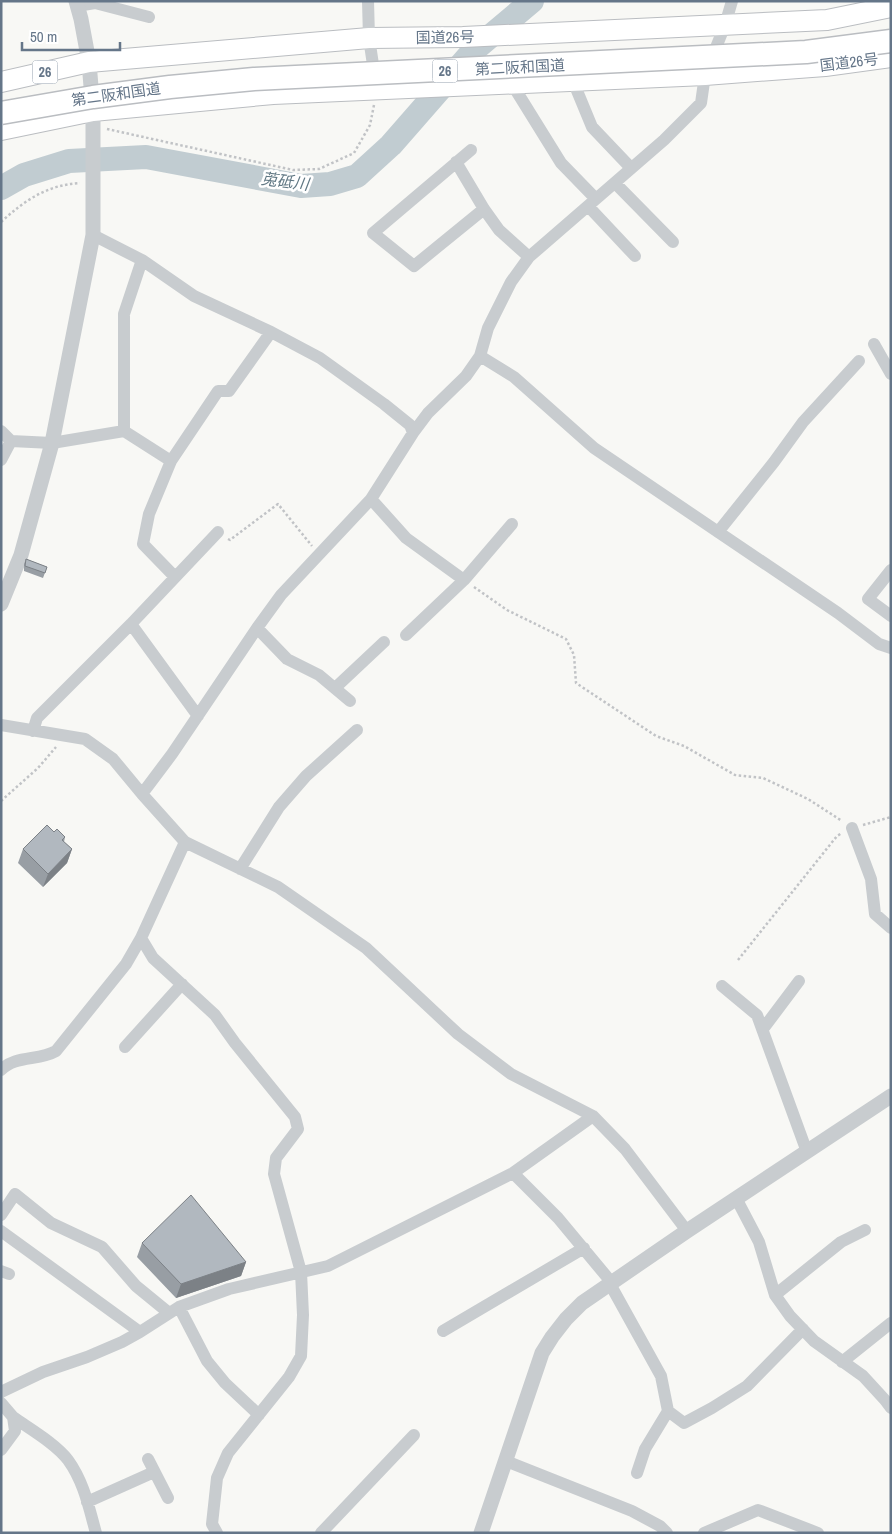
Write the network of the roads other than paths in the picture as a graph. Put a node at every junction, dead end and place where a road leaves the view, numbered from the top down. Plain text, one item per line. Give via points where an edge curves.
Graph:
1 (368, 1) edge
2 (732, 1) edge
3 (76, 3) edge
4 (891, 7) edge
5 (149, 17) dead end
6 (725, 24) junction
7 (369, 38) junction
8 (891, 41) edge
9 (891, 57) edge
10 (89, 62) junction
11 (706, 75) junction
12 (573, 81) junction
13 (1, 82) edge
14 (512, 84) junction
15 (376, 90) junction
16 (1, 113) edge
17 (93, 118) junction
18 (1, 130) edge
19 (471, 150) dead end
20 (456, 162) junction
21 (631, 168) junction
22 (615, 183) junction
23 (592, 202) junction
24 (484, 209) junction
25 (93, 235) junction
26 (673, 242) dead end
27 (635, 256) dead end
28 (529, 257) junction
29 (142, 260) junction
30 (271, 332) junction
31 (874, 344) dead end
32 (480, 356) junction
33 (859, 361) dead end
34 (891, 374) edge
35 (1, 431) edge
36 (124, 431) junction
37 (413, 433) junction
38 (12, 441) junction
39 (52, 443) junction
40 (1, 460) edge
41 (170, 462) junction
42 (371, 499) junction
43 (512, 524) dead end
44 (218, 532) road end
45 (718, 532) junction
46 (891, 570) edge
47 (176, 577) junction
48 (464, 580) junction
49 (1, 604) edge
50 (891, 616) edge
51 (131, 624) junction
52 (257, 628) junction
53 (406, 635) dead end
54 (384, 642) dead end
55 (890, 644) edge
56 (335, 688) junction
57 (350, 701) dead end
58 (198, 716) junction
59 (1, 725) edge
60 (357, 730) dead end
61 (33, 731) junction
62 (142, 794) junction
63 (852, 828) road end
64 (185, 842) junction
65 (240, 869) junction
66 (891, 928) edge
67 (141, 938) junction
68 (799, 981) dead end
69 (182, 984) junction
70 (722, 986) dead end
71 (763, 1029) junction
72 (125, 1047) dead end
73 (1, 1070) edge
74 (891, 1096) edge
75 (593, 1116) junction
76 (807, 1152) junction
77 (513, 1174) junction
78 (736, 1198) junction
79 (1, 1215) edge
80 (865, 1230) dead end
81 (1, 1231) edge
82 (687, 1231) junction
83 (584, 1248) junction
84 (301, 1272) junction
85 (611, 1283) junction
86 (775, 1295) junction
87 (174, 1310) junction
88 (891, 1323) edge
89 (803, 1329) junction
90 (443, 1331) dead end
91 (140, 1332) junction
92 (842, 1362) junction
93 (1, 1392) edge
94 (1, 1403) edge
95 (891, 1408) edge
96 (668, 1411) junction
97 (259, 1415) junction
98 (13, 1417) junction
99 (414, 1435) dead end
100 (1, 1450) edge
101 (148, 1459) dead end
102 (506, 1461) junction
103 (154, 1472) junction
104 (636, 1473) dead end
105 (168, 1498) dead end
106 (87, 1502) junction
107 (211, 1530) edge
108 (96, 1533) edge
109 (321, 1533) edge
110 (481, 1533) edge
111 (667, 1533) edge
112 (704, 1533) edge
113 (818, 1533) edge

1 - 7 street
2 - 6 street
3 - 5 street via 95,3
3 - 10 street
4 - 6 highway, 国道26号 / 26 via 827,20
6 - 7 highway, 国道26号 / 26 via 463,37
6 - 11 street
7 - 10 highway, 国道26号 / 26
7 - 15 street
8 - 16 highway, 第二阪和国道 / 26, bridge via 806,52 245,80 93,97
9 - 11 highway, 国道26号 / 26
10 - 13 highway, 国道26号 / 26
10 - 17 street
11 - 12 highway, 国道26号 / 26
11 - 21 street via 701,103
12 - 14 highway, 国道26号 / 26
12 - 21 street via 592,127
14 - 15 highway, 国道26号 / 26
14 - 23 street via 561,163
15 - 17 highway, 国道26号 / 26 via 273,94
17 - 18 highway, 国道26号 / 26
17 - 25 street
19 - 20 street
20 - 24 street
20 - 24 street via 373,233 414,266
21 - 22 street
22 - 23 street
22 - 26 street
23 - 27 street
23 - 28 street
24 - 28 street via 499,230
25 - 29 street
25 - 39 street
28 - 32 street via 511,282 488,328
29 - 30 street via 194,296
29 - 36 street via 124,314
30 - 37 street via 320,358 384,404 410,425
30 - 41 street via 229,391 218,391
31 - 34 street
32 - 37 street via 466,376 428,413
32 - 45 street via 514,377 594,448
33 - 45 street via 803,422
35 - 38 street
36 - 39 street
36 - 41 street
37 - 42 street
38 - 39 street
38 - 40 street
39 - 49 street via 24,546
41 - 47 street via 149,514 143,544
42 - 48 street via 406,538
42 - 52 street via 281,594
43 - 48 street
44 - 47 street
45 - 55 street via 878,644
46 - 50 street via 868,599
47 - 51 street
48 - 53 street
51 - 58 street
51 - 61 street via 37,718
52 - 56 street via 287,659
52 - 58 street
54 - 56 street
56 - 57 street
58 - 62 street
59 - 61 street
60 - 65 street via 306,776 279,807
61 - 62 street via 86,740 114,759
62 - 64 street
63 - 66 street via 870,879 875,914
64 - 65 street
64 - 67 street
65 - 75 street via 278,887 366,948 458,1034 511,1074
67 - 69 street via 153,958
67 - 73 street via 126,964 56,1051 47,1056 6,1064
68 - 71 street
69 - 72 street
69 - 84 street via 215,1016 295,1117 298,1129 276,1158 274,1174
70 - 71 street via 757,1015
71 - 76 street
74 - 76 street
75 - 77 street
75 - 82 street via 625,1149
76 - 78 street
77 - 83 street
77 - 84 street via 328,1266
78 - 82 street
78 - 86 street via 759,1242
79 - 87 street via 15,1194 51,1223 102,1247 136,1286
80 - 86 street via 841,1242
81 - 91 street
82 - 85 street
83 - 85 street
83 - 90 street
84 - 87 street via 229,1289
84 - 97 street via 301,1356 289,1378
85 - 96 street via 661,1376
85 - 102 street via 582,1303 542,1353
86 - 89 street
87 - 91 street
87 - 97 street via 225,1384
88 - 92 street
89 - 92 street
89 - 96 street via 747,1386 712,1408 684,1423
91 - 93 street
92 - 95 street via 863,1376
94 - 98 street
96 - 104 street via 645,1449
97 - 107 street via 224,1461 217,1478
98 - 100 street via 15,1431
98 - 106 street via 68,1460 83,1486
99 - 109 street
101 - 103 street
102 - 110 street
102 - 111 street via 632,1511
103 - 105 street
103 - 106 street
106 - 108 street
112 - 113 street via 758,1510

